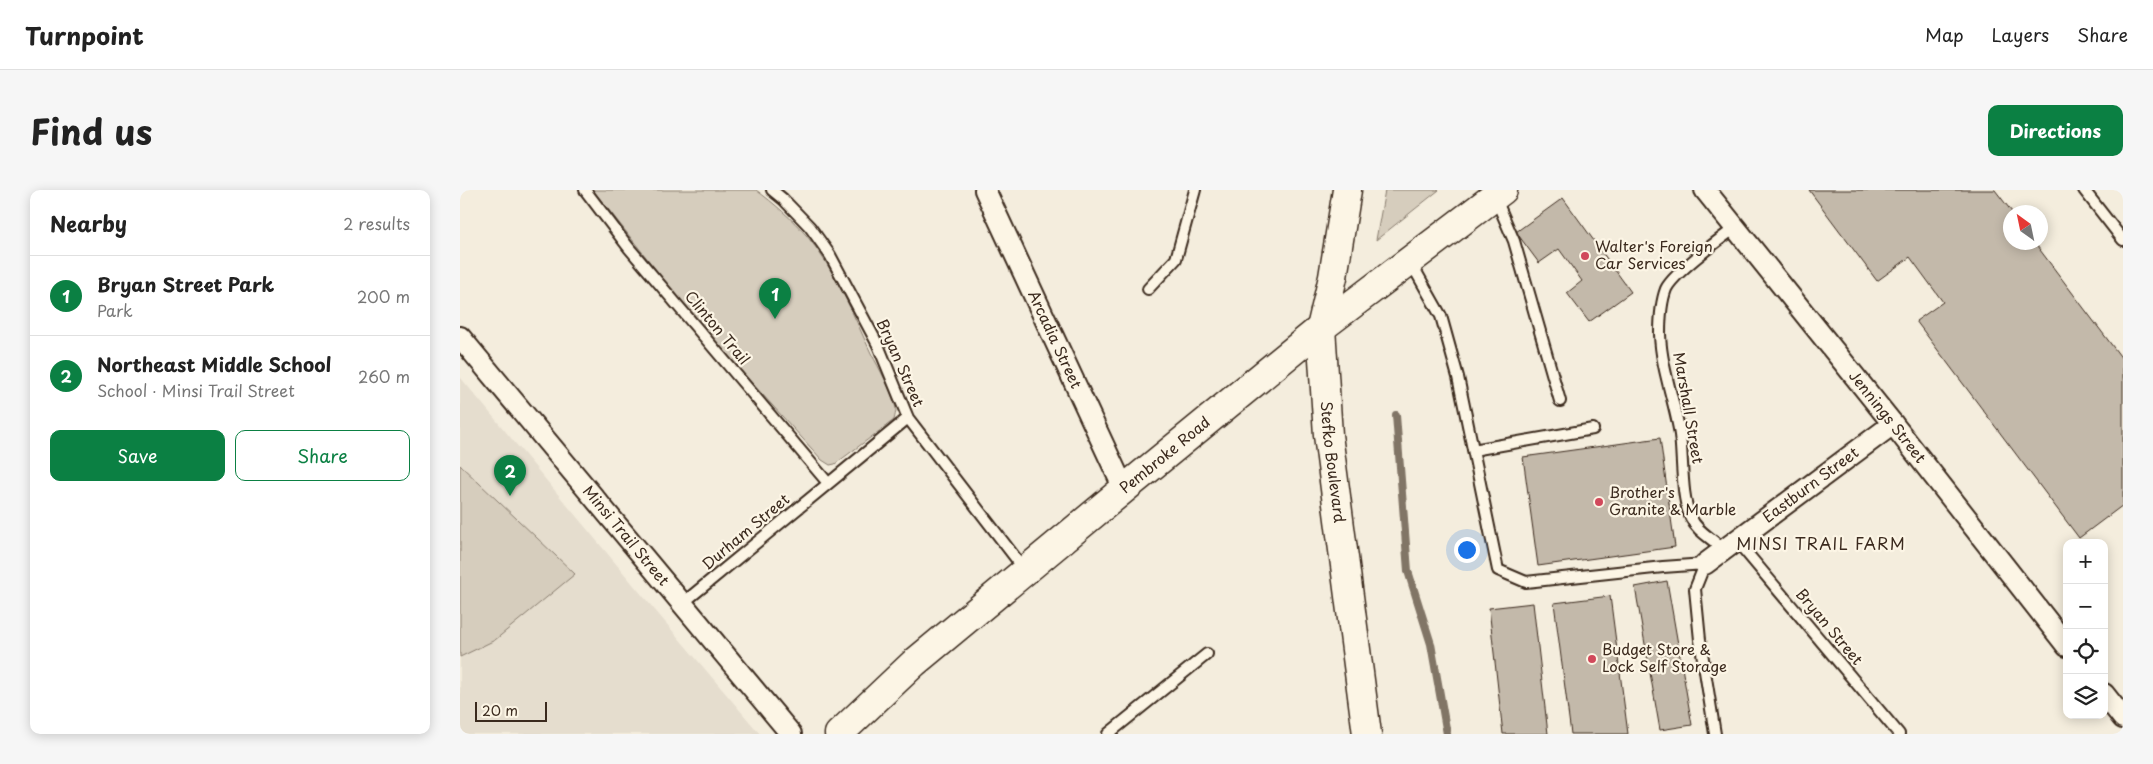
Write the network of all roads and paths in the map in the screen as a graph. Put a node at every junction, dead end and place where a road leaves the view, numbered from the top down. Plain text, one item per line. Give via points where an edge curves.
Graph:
1 (585, 190) edge
2 (772, 190) edge
3 (985, 190) edge
4 (1195, 190) edge
5 (1347, 190) edge
6 (1705, 190) edge
7 (2084, 190) edge
8 (1499, 193) edge
9 (1735, 228) junction
10 (2123, 240) edge
11 (1410, 260) junction
12 (1148, 289) dead end
13 (1322, 328) junction
14 (460, 337) edge
15 (1560, 402) dead end
16 (908, 418) junction
17 (1893, 424) junction
18 (1593, 429) dead end
19 (1473, 450) junction
20 (828, 483) junction
21 (1124, 489) junction
22 (1730, 545) junction
23 (1705, 564) junction
24 (1025, 570) junction
25 (683, 603) junction
26 (2063, 641) edge
27 (1207, 654) dead end
28 (2108, 699) edge
29 (2123, 718) edge
30 (791, 734) edge
31 (839, 734) edge
32 (1108, 734) edge
33 (1367, 734) edge
34 (1715, 734) edge
35 (1899, 734) edge

1 - 20 lane, Clinton Trail
2 - 16 lane, Bryan Street via 810,227 830,255 878,345
3 - 21 street, Arcadia Street
4 - 12 lane via 1176,259
5 - 13 main road, Stefko Boulevard
6 - 9 street, Jennings Street
7 - 10 lane
8 - 11 main road, Pembroke Road
8 - 15 lane
9 - 17 street, Jennings Street
9 - 22 lane, Marshall Street via 1703,252 1667,287 1660,334 1680,435 1686,502 1691,518 1705,536
11 - 13 main road, Pembroke Road
11 - 19 lane via 1441,316
13 - 21 main road, Pembroke Road
13 - 33 main road, Stefko Boulevard via 1328,435
14 - 25 street, Minsi Trail Street
16 - 20 lane, Durham Street
16 - 24 lane, Bryan Street
17 - 22 street, Eastburn Street
17 - 26 street, Jennings Street
18 - 19 lane
19 - 23 lane via 1498,570 1526,582
20 - 25 lane, Durham Street
21 - 24 main road, Pembroke Road
22 - 23 street, Eastburn Street
22 - 35 lane, Bryan Street
23 - 34 lane via 1695,589
24 - 31 main road, Pembroke Road via 914,663
25 - 30 street, Minsi Trail Street
27 - 32 lane
28 - 29 street

